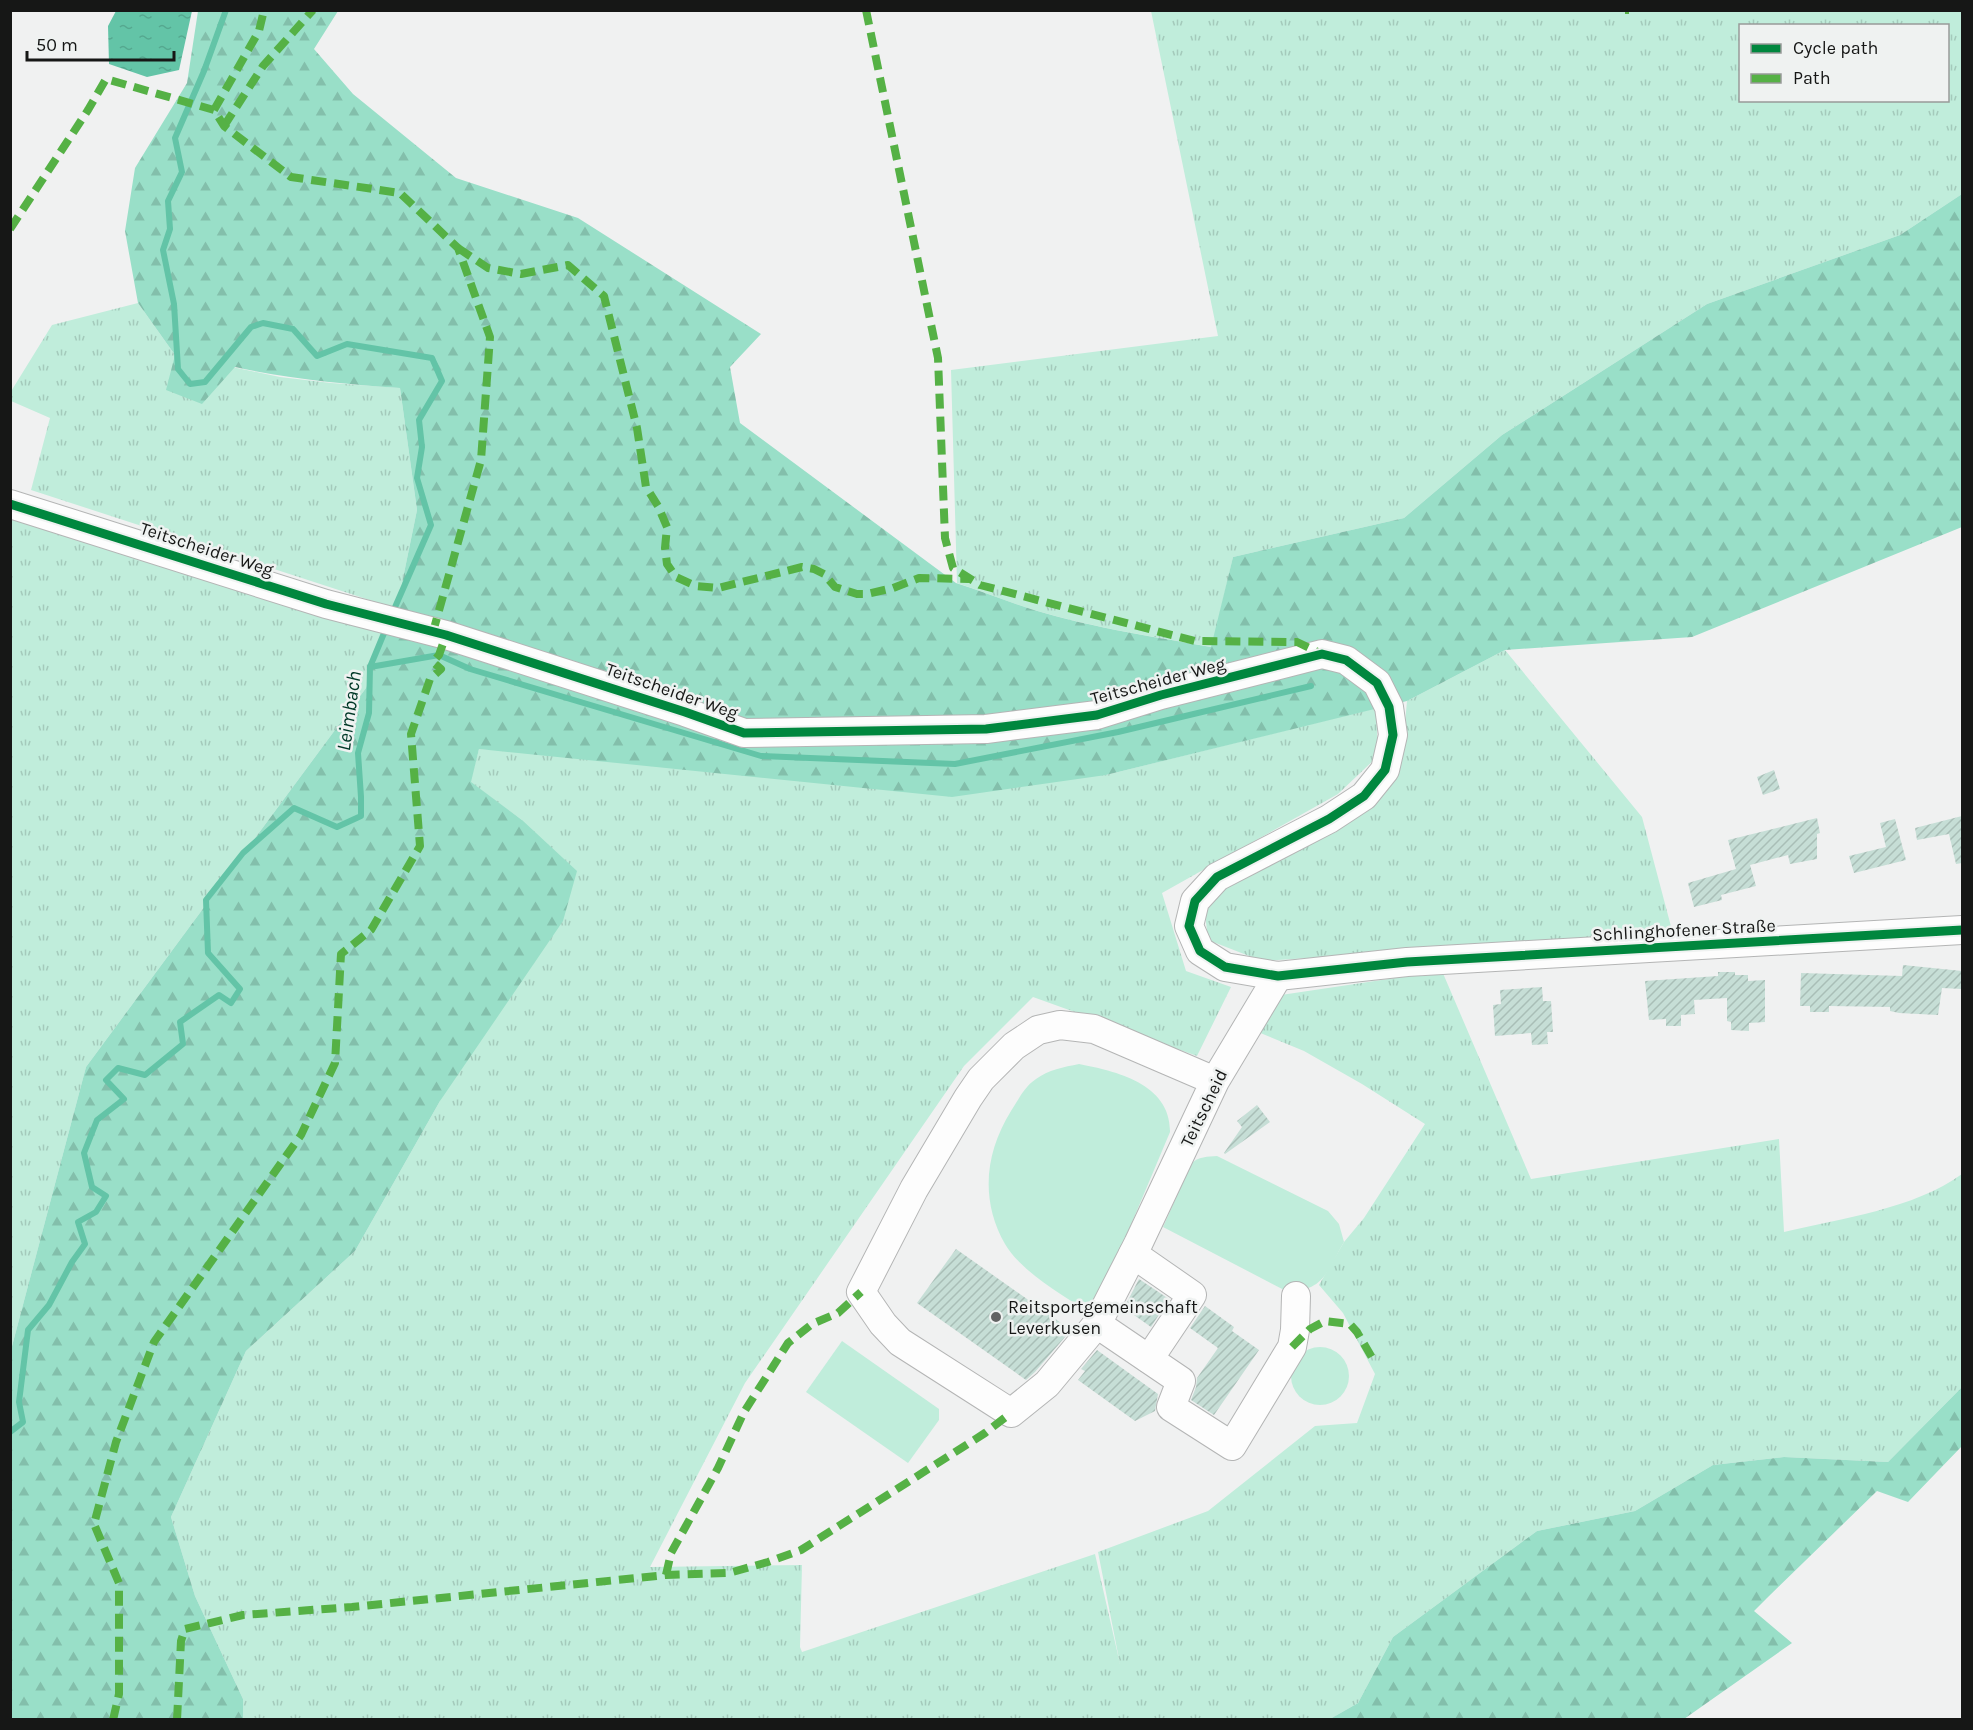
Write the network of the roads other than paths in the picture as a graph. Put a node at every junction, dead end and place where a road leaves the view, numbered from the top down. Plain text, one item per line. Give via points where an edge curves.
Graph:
1 (10, 504) edge
2 (1389, 707) joint
3 (1962, 930) edge
4 (1278, 976) junction
5 (1215, 1081) junction
6 (1136, 1249) junction
7 (1296, 1296) dead end
8 (1097, 1324) junction
9 (1149, 1359) junction

1 - 2 street, Teitscheider Weg via 326,604 446,635 744,733 986,729 1097,716 1161,695 1322,654 1346,660 1377,683
2 - 4 street, Schlinghofener Straße via 1393,735 1385,770 1364,796 1329,819 1217,877 1196,901 1189,926 1200,951 1225,967
3 - 4 street, Schlinghofener Straße via 1407,962
4 - 5 street, Teitscheid
5 - 6 street, Teitscheid
5 - 8 street, Teitscheid via 1094,1029 1060,1024 1038,1030 1014,1046 968,1098 914,1189 861,1292 900,1342 1011,1413 1047,1384
6 - 8 street, Teitscheid
6 - 9 street via 1192,1295
7 - 9 street via 1292,1347 1232,1446 1171,1407 1181,1381
8 - 9 street

